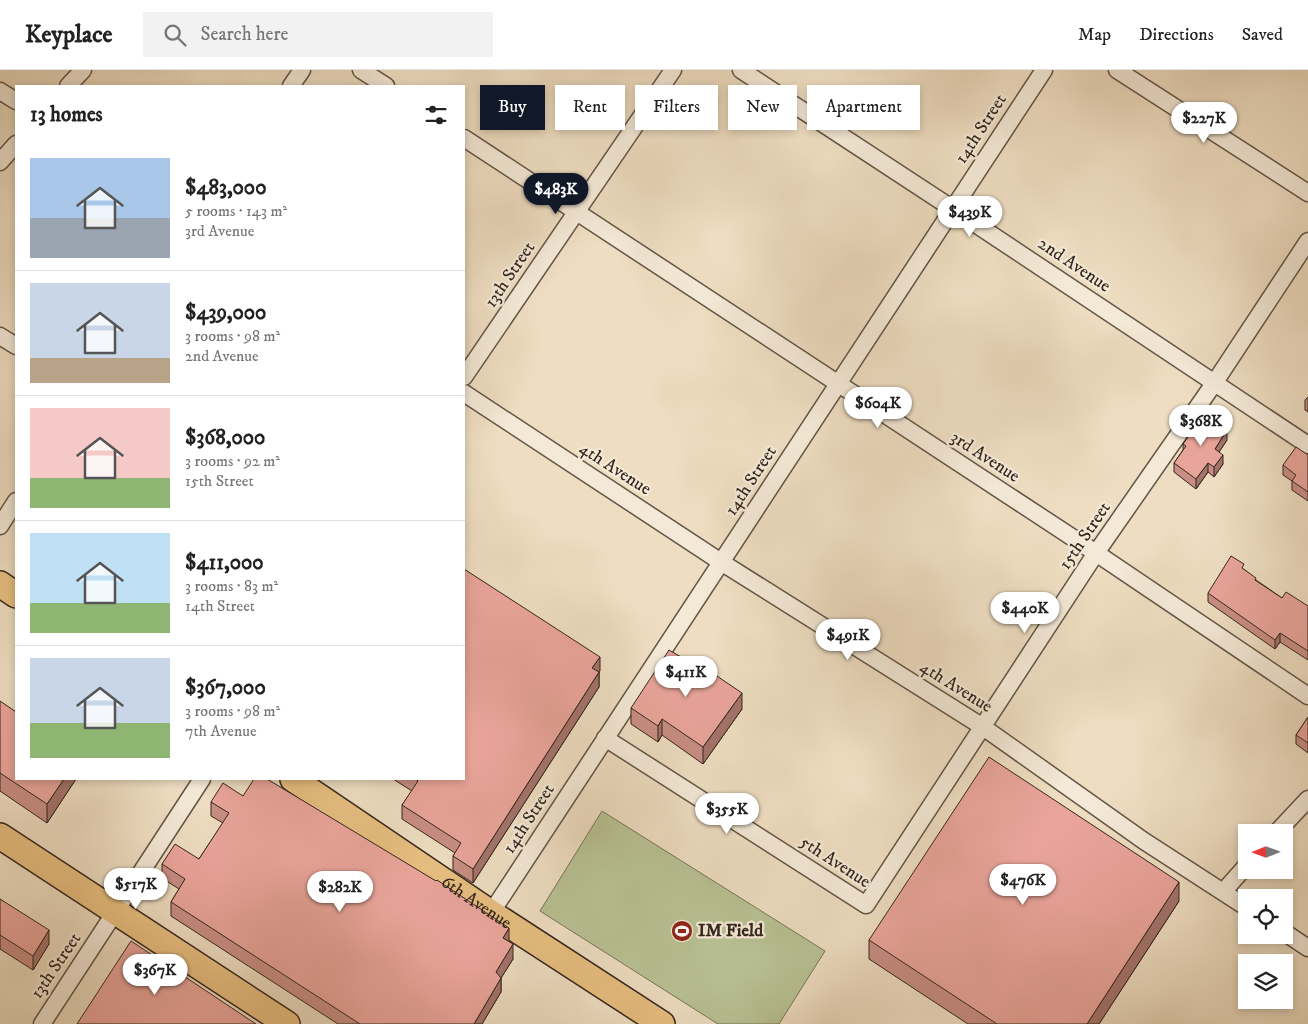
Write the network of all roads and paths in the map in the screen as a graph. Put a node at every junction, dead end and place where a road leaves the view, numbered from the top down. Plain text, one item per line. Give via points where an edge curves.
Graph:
1 (83, 70) edge
2 (302, 70) edge
3 (361, 70) edge
4 (673, 70) edge
5 (741, 70) edge
6 (1044, 70) edge
7 (1117, 70) edge
8 (69, 85) edge
9 (292, 85) edge
10 (384, 85) edge
11 (0, 91) edge
12 (15, 100) edge
13 (465, 139) edge
14 (15, 145) edge
15 (0, 162) edge
16 (1308, 193) edge
17 (953, 209) junction
18 (577, 212) junction
19 (1308, 241) edge
20 (0, 336) edge
21 (15, 345) edge
22 (465, 376) edge
23 (1214, 382) junction
24 (838, 384) junction
25 (465, 393) edge
26 (1308, 445) edge
27 (15, 504) edge
28 (0, 526) edge
29 (1096, 554) junction
30 (721, 562) junction
31 (0, 584) edge
32 (15, 594) edge
33 (1308, 696) edge
34 (983, 727) junction
35 (606, 738) junction
36 (201, 780) edge
37 (294, 780) edge
38 (1308, 799) edge
39 (1302, 816) edge
40 (1290, 824) edge
41 (0, 836) edge
42 (1238, 875) edge
43 (1223, 892) junction
44 (1238, 902) edge
45 (866, 905) joint
46 (116, 912) junction
47 (491, 913) junction
48 (1293, 938) edge
49 (1308, 948) edge
50 (42, 1024) edge
51 (287, 1024) edge
52 (662, 1024) edge

1 - 8 street
2 - 9 street
3 - 10 street
4 - 18 street, 13th Street
5 - 17 street, 2nd Avenue
6 - 17 street, 14th Street
7 - 16 street
11 - 12 street
13 - 18 street, 3rd Avenue
14 - 15 street
17 - 23 street, 2nd Avenue
17 - 24 street, 14th Street
18 - 22 street, 13th Street
18 - 24 street, 3rd Avenue
19 - 23 street, 15th Street
20 - 21 street
23 - 26 street, 2nd Avenue
23 - 29 street, 15th Street
24 - 29 street, 3rd Avenue
24 - 30 street, 14th Street
25 - 30 street, 4th Avenue
27 - 28 street
29 - 33 street, 3rd Avenue
29 - 34 street, 15th Street
30 - 34 street, 4th Avenue
30 - 35 street, 14th Street
31 - 32 main road
34 - 43 street, 4th Avenue via 1144,841
34 - 45 street, 15th Street
35 - 45 street, 5th Avenue
35 - 47 street, 14th Street
36 - 46 street, 13th Street
37 - 47 main road, 6th Avenue
38 - 39 street
39 - 40 street
41 - 46 main road
42 - 43 street
43 - 44 street, 4th Avenue
46 - 50 street, 13th Street
46 - 51 main road
47 - 52 main road, 6th Avenue
48 - 49 street

